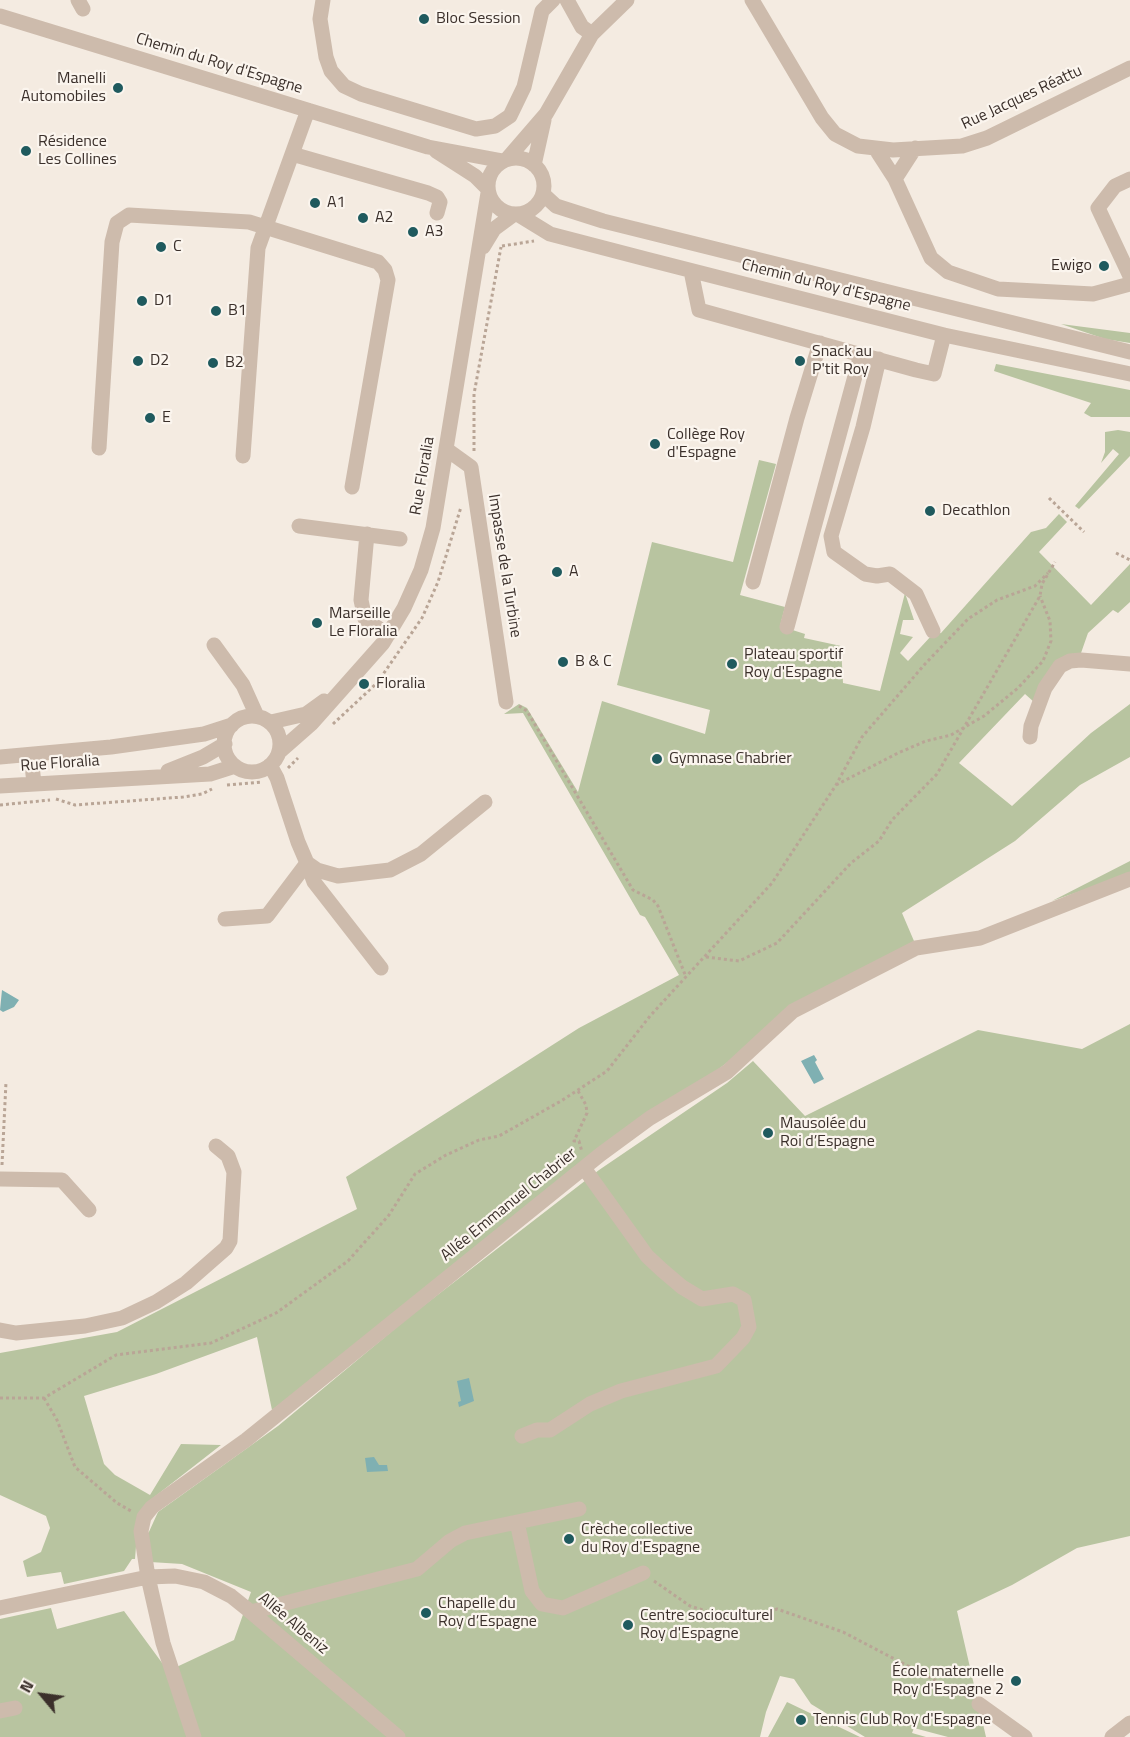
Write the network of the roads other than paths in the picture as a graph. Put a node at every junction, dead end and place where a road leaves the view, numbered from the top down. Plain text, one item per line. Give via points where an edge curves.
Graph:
1 (553, 0) edge
2 (567, 0) edge
3 (627, 0) edge
4 (752, 0) edge
5 (318, 2) edge
6 (0, 16) edge
7 (592, 34) junction
8 (1130, 68) edge
9 (308, 110) junction
10 (546, 114) junction
11 (429, 147) junction
12 (875, 148) junction
13 (915, 148) junction
14 (292, 154) junction
15 (506, 159) junction
16 (534, 165) junction
17 (895, 179) junction
18 (1130, 179) edge
19 (488, 191) junction
20 (543, 194) junction
21 (438, 213) dead end
22 (516, 215) junction
23 (266, 226) junction
24 (480, 252) junction
25 (691, 271) junction
26 (1130, 276) edge
27 (1130, 284) edge
28 (944, 335) junction
29 (1053, 335) junction
30 (820, 343) junction
31 (1130, 352) edge
32 (861, 354) junction
33 (1046, 356) junction
34 (879, 359) junction
35 (1130, 374) edge
36 (99, 448) dead end
37 (446, 449) junction
38 (243, 456) dead end
39 (352, 487) dead end
40 (299, 526) dead end
41 (367, 534) junction
42 (400, 539) dead end
43 (753, 582) dead end
44 (787, 627) dead end
45 (933, 631) dead end
46 (388, 635) junction
47 (214, 645) dead end
48 (1130, 664) edge
49 (349, 684) junction
50 (506, 702) road end
51 (264, 719) junction
52 (232, 725) junction
53 (1030, 737) dead end
54 (225, 744) junction
55 (279, 752) junction
56 (31, 755) junction
57 (0, 757) edge
58 (270, 765) junction
59 (235, 766) junction
60 (159, 775) junction
61 (34, 784) junction
62 (0, 786) edge
63 (485, 802) dead end
64 (307, 863) junction
65 (1130, 879) edge
66 (225, 919) dead end
67 (381, 968) dead end
68 (216, 1146) dead end
69 (584, 1162) junction
70 (1, 1179) edge
71 (89, 1210) dead end
72 (0, 1330) edge
73 (522, 1436) dead end
74 (579, 1509) dead end
75 (517, 1522) junction
76 (643, 1573) road end
77 (148, 1577) junction
78 (0, 1608) edge
79 (251, 1612) junction
80 (979, 1704) road end
81 (1130, 1723) edge
82 (194, 1737) edge
83 (398, 1737) edge
84 (1025, 1737) edge
85 (1112, 1737) edge

1 - 5 street via 542,11 524,87 510,116 495,126 476,129 344,86 331,71 326,57
2 - 7 street via 582,27
3 - 7 street
4 - 12 street, Rue Jacques Réattu via 835,134 858,146
6 - 9 street, Chemin du Roy d'Espagne
7 - 10 street
8 - 13 street, Rue Jacques Réattu via 987,138 962,146
9 - 11 street, Chemin du Roy d'Espagne
9 - 14 street
10 - 15 street
10 - 16 street
11 - 15 street, Chemin du Roy d'Espagne
11 - 19 street, Chemin du Roy d'Espagne via 475,176
12 - 13 street, Rue Jacques Réattu
12 - 17 street
13 - 17 street
14 - 21 street via 428,193 440,202
14 - 23 street
15 - 16 street via 526,160
15 - 19 street via 491,172
16 - 20 street via 543,178
17 - 27 street via 931,258 948,272 998,289 1093,294
18 - 26 street via 1116,186 1098,208
19 - 22 street via 497,208
19 - 24 street, Rue Floralia
20 - 22 street via 534,208
20 - 29 street, Chemin du Roy d'Espagne via 556,206 603,221
22 - 24 street, Rue Floralia via 494,229
22 - 25 street, Chemin du Roy d'Espagne via 550,234
23 - 36 street via 129,215 117,223 112,242
23 - 38 street via 258,248
23 - 39 street via 378,262 385,270 388,280
24 - 37 street, Rue Floralia
25 - 28 street, Chemin du Roy d'Espagne
25 - 30 street via 699,310
28 - 33 street, Chemin du Roy d'Espagne
28 - 34 street via 934,374
29 - 31 street, Chemin du Roy d'Espagne
29 - 33 street via 1057,343
30 - 32 street
30 - 43 street
32 - 34 street
32 - 44 street
33 - 35 street, Chemin du Roy d'Espagne
34 - 45 street via 831,536 834,552 865,574 890,574 916,594
37 - 46 street, Rue Floralia via 433,528 421,570
37 - 50 street, Impasse de la Turbine via 471,466
40 - 41 street
41 - 42 street
41 - 46 street via 361,600 365,619
46 - 49 street, Rue Floralia
47 - 51 street
48 - 53 street via 1081,660 1060,666 1045,688
49 - 51 street, Rue Floralia via 306,714
49 - 55 street, Rue Floralia
51 - 52 street via 239,719
51 - 55 street via 277,731
52 - 54 street
52 - 56 street via 204,734
54 - 59 street
54 - 60 street, Rue Floralia
55 - 58 street
56 - 57 street
56 - 61 street
58 - 59 street via 253,772
58 - 64 street
59 - 60 street, Rue Floralia via 210,774
60 - 61 street, Rue Floralia
61 - 62 street, Rue Floralia
63 - 64 street via 421,854 390,870 338,876
64 - 66 street via 267,916
64 - 67 street via 314,882
65 - 69 street, Allée Emmanuel Chabrier via 980,938 916,948 793,1011 727,1072
68 - 72 street via 228,1156 234,1172 230,1241 186,1283 122,1318 16,1333
69 - 73 street via 647,1256 702,1299 733,1294 744,1300 749,1327 716,1366 621,1391 590,1404 550,1430
69 - 77 street, Allée Emmanuel Chabrier via 246,1440 152,1507 141,1531
70 - 71 street via 62,1180
74 - 75 street
75 - 76 street via 532,1591 542,1604 563,1608
75 - 79 street via 465,1533 417,1569
77 - 78 street, Allée Albeniz
77 - 79 street, Allée Albeniz via 175,1576 204,1582
77 - 82 street via 163,1643
79 - 83 street, Allée Albeniz
80 - 84 street
81 - 85 street

